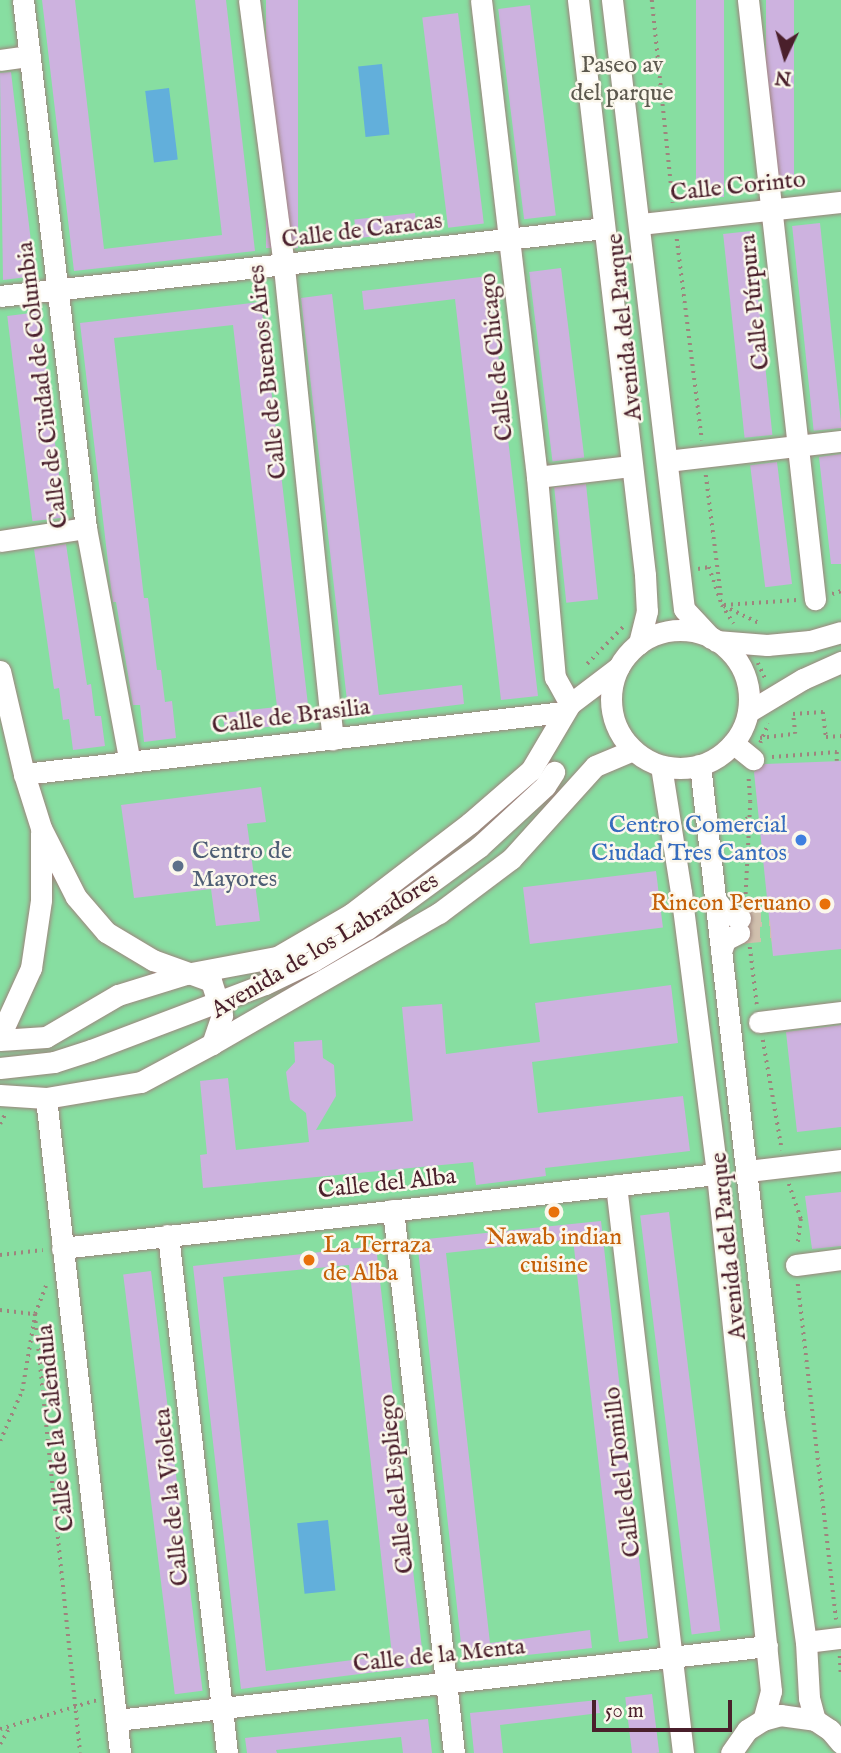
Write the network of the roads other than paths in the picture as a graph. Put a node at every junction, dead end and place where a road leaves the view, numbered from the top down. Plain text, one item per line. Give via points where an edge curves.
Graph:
1 (23, 0) edge
2 (249, 0) edge
3 (578, 0) edge
4 (612, 0) edge
5 (748, 0) edge
6 (487, 1) edge
7 (30, 56) junction
8 (0, 60) edge
9 (841, 202) edge
10 (771, 210) junction
11 (640, 224) junction
12 (604, 228) junction
13 (510, 240) junction
14 (284, 267) junction
15 (58, 290) junction
16 (0, 296) edge
17 (841, 441) edge
18 (797, 446) junction
19 (667, 461) junction
20 (630, 466) junction
21 (537, 477) junction
22 (86, 528) junction
23 (0, 541) edge
24 (814, 599) road end
25 (841, 632) edge
26 (714, 640) junction
27 (639, 644) junction
28 (841, 662) edge
29 (619, 667) junction
30 (0, 671) edge
31 (566, 708) junction
32 (741, 729) junction
33 (333, 739) junction
34 (633, 750) junction
35 (752, 759) road end
36 (130, 762) junction
37 (699, 765) junction
38 (661, 766) junction
39 (554, 772) dead end
40 (24, 774) junction
41 (41, 828) junction
42 (715, 899) junction
43 (721, 952) junction
44 (186, 974) junction
45 (218, 1002) junction
46 (841, 1012) edge
47 (759, 1022) road end
48 (0, 1038) edge
49 (212, 1044) junction
50 (0, 1068) edge
51 (0, 1078) edge
52 (8, 1095) edge
53 (46, 1098) junction
54 (841, 1160) edge
55 (748, 1171) junction
56 (717, 1174) junction
57 (616, 1185) junction
58 (393, 1210) junction
59 (169, 1235) junction
60 (62, 1248) junction
61 (841, 1259) edge
62 (796, 1265) road end
63 (840, 1638) edge
64 (806, 1642) junction
65 (767, 1646) junction
66 (670, 1657) junction
67 (446, 1681) junction
68 (222, 1706) junction
69 (117, 1720) junction
70 (764, 1720) junction
71 (815, 1720) junction
72 (841, 1743) edge
73 (120, 1753) edge
74 (227, 1753) edge
75 (454, 1753) edge
76 (683, 1753) edge
77 (731, 1753) edge

1 - 7 street, Calle de Ciudad de Columbia
2 - 14 street, Calle de Buenos Aires
3 - 12 street, Avenida del Parque
4 - 11 street, Avenida del Parque
5 - 10 street, Calle Púrpura
6 - 13 street, Calle de Chicago
7 - 8 street
7 - 15 street, Calle de Ciudad de Columbia
9 - 10 street, Calle Corinto
10 - 11 street, Calle Corinto
10 - 18 street, Calle Púrpura
11 - 19 street, Avenida del Parque
12 - 13 street, Calle de Caracas
12 - 20 street, Avenida del Parque
13 - 14 street, Calle de Caracas
13 - 21 street, Calle de Chicago
14 - 15 street, Calle de Caracas
14 - 33 street, Calle de Buenos Aires
15 - 16 street, Calle de Caracas
15 - 22 street, Calle de Ciudad de Columbia
17 - 18 street
18 - 19 street
18 - 24 street, Calle Púrpura
19 - 26 street, Avenida del Parque via 684,609
20 - 21 street
20 - 27 street, Avenida del Parque via 647,611
21 - 31 street, Calle de Chicago via 555,677
22 - 23 street
22 - 36 street, Calle de Ciudad de Columbia
25 - 26 street via 810,641
26 - 27 street via 674,631
26 - 32 street via 742,669 748,690
27 - 29 street
28 - 32 street via 770,699
29 - 31 street, Avenida de los Labradores
29 - 34 street via 611,688 611,711
30 - 40 street
31 - 33 street, Calle de Brasilia
31 - 44 street, Avenida de los Labradores via 531,770 351,914 277,957
32 - 35 street
32 - 37 street via 717,757
33 - 36 street, Calle de Brasilia
34 - 38 street
34 - 49 street, Avenida de los Labradores via 596,766 511,859 439,913
36 - 40 street, Calle de Brasilia
37 - 38 street
37 - 42 street, Avenida del Parque
38 - 56 street, Avenida del Parque
39 - 45 street via 480,847 367,929 313,961
40 - 41 street
41 - 44 street via 76,897 106,932
41 - 48 street via 41,900 31,968
42 - 43 street, Avenida del Parque
42 - 43 street via 743,926 725,940
43 - 55 street, Avenida del Parque
44 - 45 street via 211,981
44 - 48 street, Avenida de los Labradores via 117,995 46,1037
45 - 49 street via 222,1015
45 - 50 street via 54,1062
46 - 47 street
49 - 53 street, Avenida de los Labradores via 141,1082
51 - 52 street
52 - 53 street, Avenida de los Labradores
53 - 60 street, Calle de la Calendula
54 - 55 street
55 - 64 street, Avenida del Parque
56 - 57 street, Calle del Alba
56 - 65 street, Avenida del Parque
57 - 58 street, Calle del Alba
57 - 66 street, Calle del Tomillo
58 - 59 street, Calle del Alba
58 - 67 street, Calle del Espliego
59 - 60 street, Calle del Alba
59 - 68 street, Calle de la Violeta
60 - 69 street, Calle de la Calendula
61 - 62 street
63 - 64 street
64 - 71 street, Avenida del Parque via 808,1693
65 - 66 street, Calle de la Menta
65 - 70 street, Avenida del Parque via 771,1691
66 - 67 street, Calle de la Menta
66 - 76 street, Calle del Tomillo
67 - 68 street, Calle de la Menta
67 - 75 street, Calle del Espliego
68 - 69 street, Calle de la Menta
68 - 74 street, Calle de la Violeta
69 - 73 street, Calle de la Calendula
70 - 71 street via 789,1714
70 - 77 street via 741,1737
71 - 72 street

